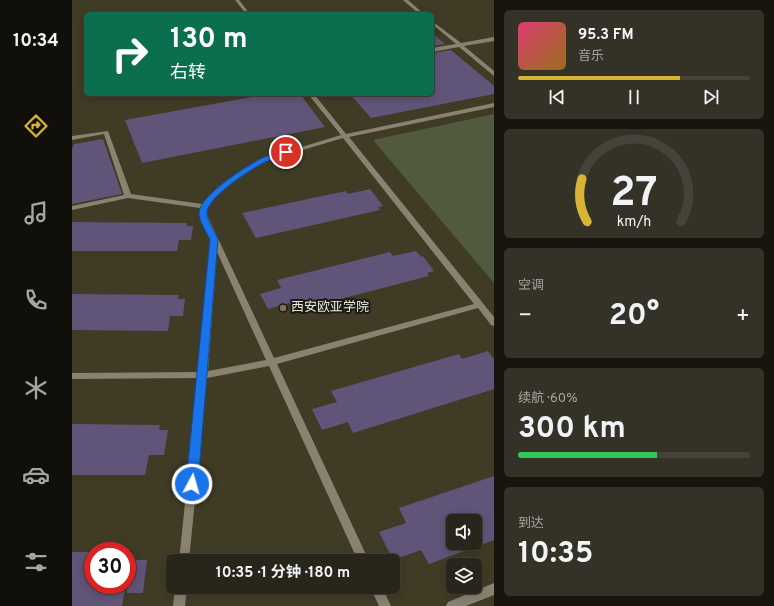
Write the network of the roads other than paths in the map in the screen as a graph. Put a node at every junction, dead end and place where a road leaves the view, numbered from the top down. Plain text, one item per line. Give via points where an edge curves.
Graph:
1 (237, 0) edge
2 (405, 0) edge
3 (246, 12) edge
4 (420, 12) edge
5 (434, 24) edge
6 (494, 39) edge
7 (460, 45) junction
8 (434, 50) edge
9 (494, 74) edge
10 (313, 96) edge
11 (494, 105) edge
12 (344, 136) junction
13 (72, 138) edge
14 (128, 196) junction
15 (204, 206) junction
16 (72, 208) edge
17 (214, 239) junction
18 (480, 305) junction
19 (494, 323) edge
20 (271, 362) junction
21 (203, 375) junction
22 (72, 376) edge
23 (185, 554) edge
24 (361, 554) edge
25 (494, 589) edge
26 (181, 594) edge
27 (379, 594) edge
28 (180, 606) edge
29 (385, 606) edge
30 (452, 606) edge

1 - 3 street
2 - 4 street
5 - 7 street
6 - 7 street
7 - 8 street
7 - 9 street
10 - 12 street
11 - 12 street
12 - 15 street via 264,160 239,175
12 - 18 street
13 - 14 street via 106,132
14 - 15 street
14 - 16 street
15 - 17 street via 203,215
17 - 20 street
17 - 21 street
18 - 19 street
18 - 20 street
20 - 21 street
20 - 24 street
21 - 22 street
21 - 23 street
25 - 30 street
26 - 28 street
27 - 29 street

